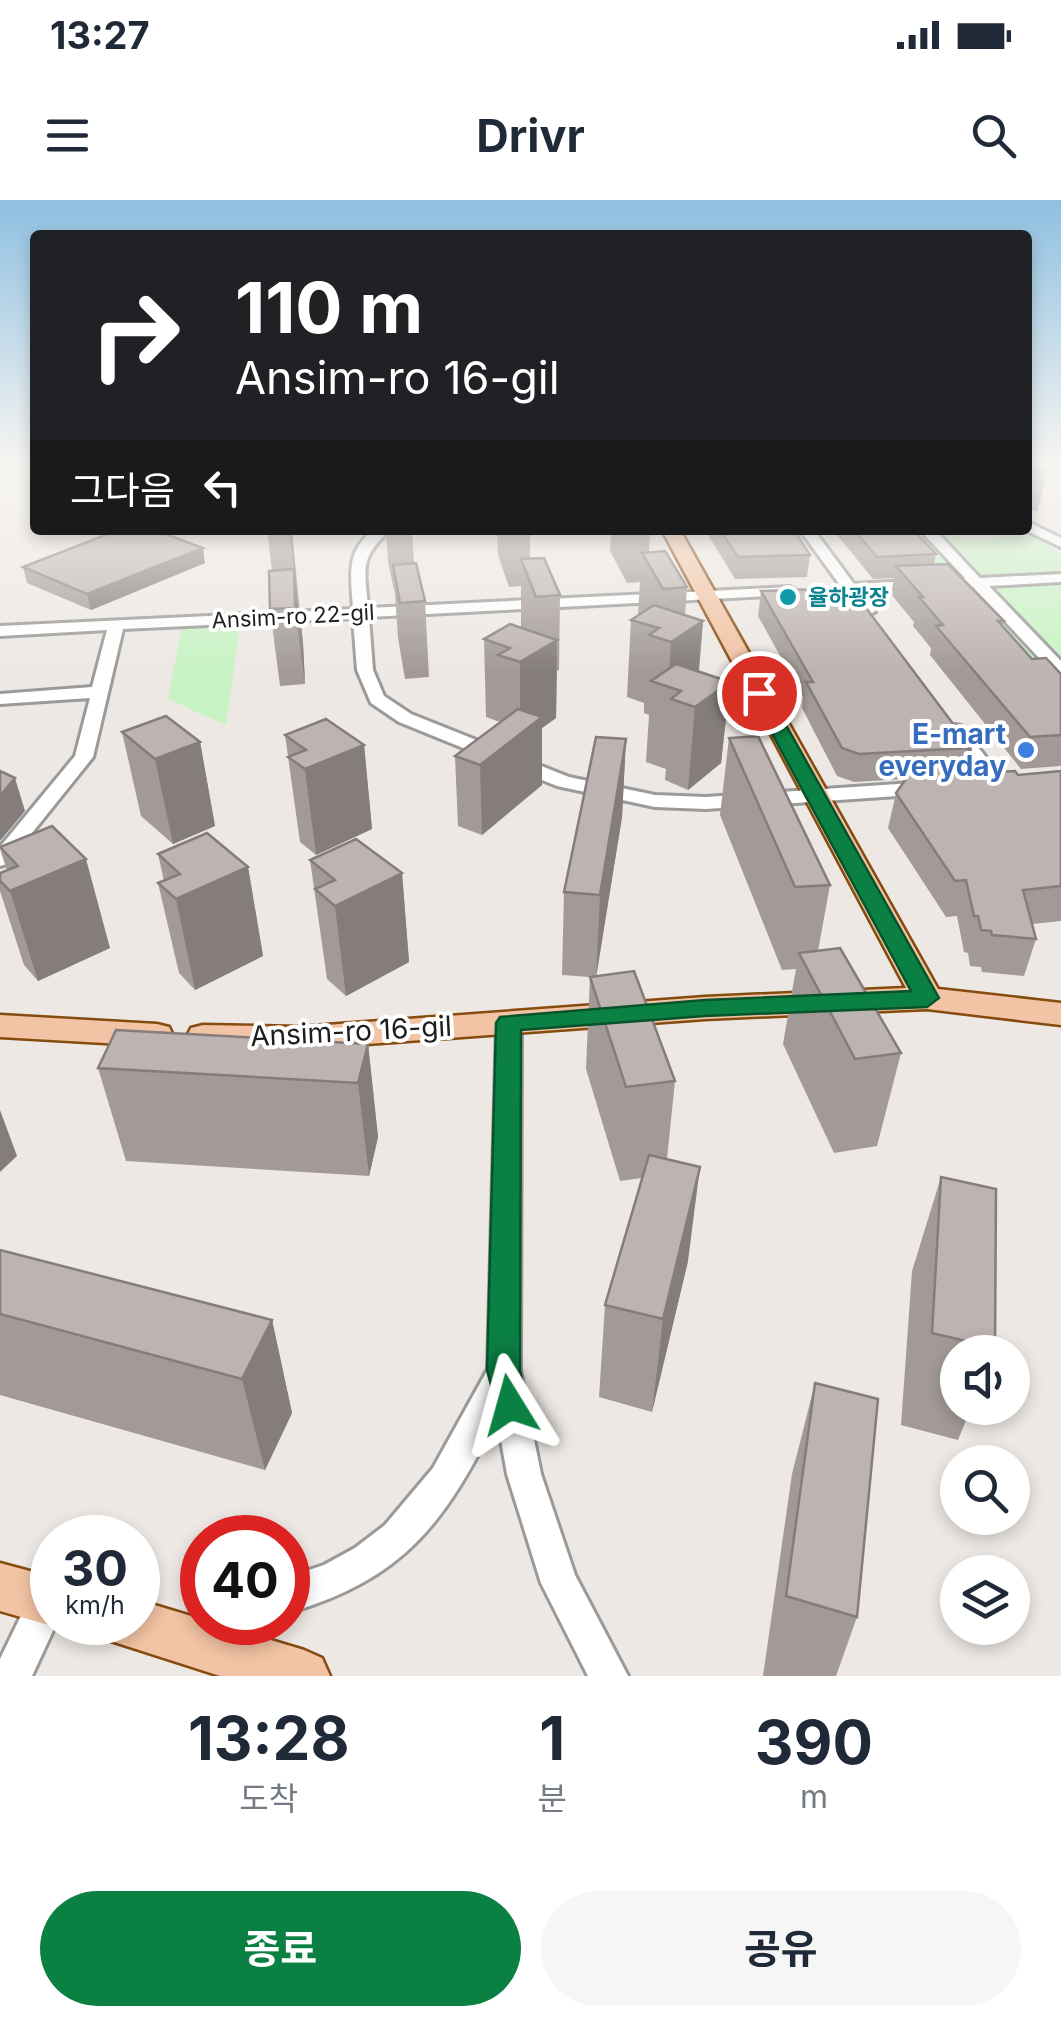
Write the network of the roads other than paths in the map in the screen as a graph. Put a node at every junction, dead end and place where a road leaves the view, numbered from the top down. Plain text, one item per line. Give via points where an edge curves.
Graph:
1 (376, 535) edge
2 (674, 535) edge
3 (810, 535) edge
4 (933, 535) edge
5 (1061, 578) edge
6 (976, 582) junction
7 (841, 589) junction
8 (814, 590) edge
9 (706, 595) junction
10 (361, 612) junction
11 (873, 620) edge
12 (116, 625) junction
13 (0, 631) edge
14 (1061, 670) edge
15 (100, 692) junction
16 (0, 699) edge
17 (940, 711) edge
18 (813, 794) junction
19 (0, 860) edge
20 (927, 998) junction
21 (1061, 1014) edge
22 (509, 1023) junction
23 (0, 1026) edge
24 (504, 1370) junction
25 (0, 1588) edge
26 (310, 1589) edge
27 (30, 1596) edge
28 (160, 1633) edge
29 (30, 1640) edge
30 (12, 1676) edge
31 (304, 1676) edge
32 (609, 1676) edge

1 - 10 street via 357,560
2 - 9 main road
3 - 7 street
4 - 6 street
5 - 6 street
6 - 7 street
6 - 14 street
7 - 11 street
8 - 9 street, Ansim-ro 22-gil
9 - 10 street, Ansim-ro 22-gil
9 - 18 main road
10 - 12 street, Ansim-ro 22-gil
10 - 18 street via 365,670 377,699 405,718 564,782 656,801
12 - 13 street, Ansim-ro 22-gil
12 - 15 street
15 - 16 street
15 - 19 street via 84,757
17 - 18 street via 984,766 978,782
18 - 20 main road
20 - 21 main road, Ansim-ro 16-gil
20 - 22 main road, Ansim-ro 16-gil
22 - 23 main road, Ansim-ro 16-gil via 299,1038
22 - 24 street
24 - 26 street via 456,1466 408,1532 330,1584
24 - 32 street via 524,1474 559,1583
25 - 27 main road
28 - 31 main road
29 - 30 street

